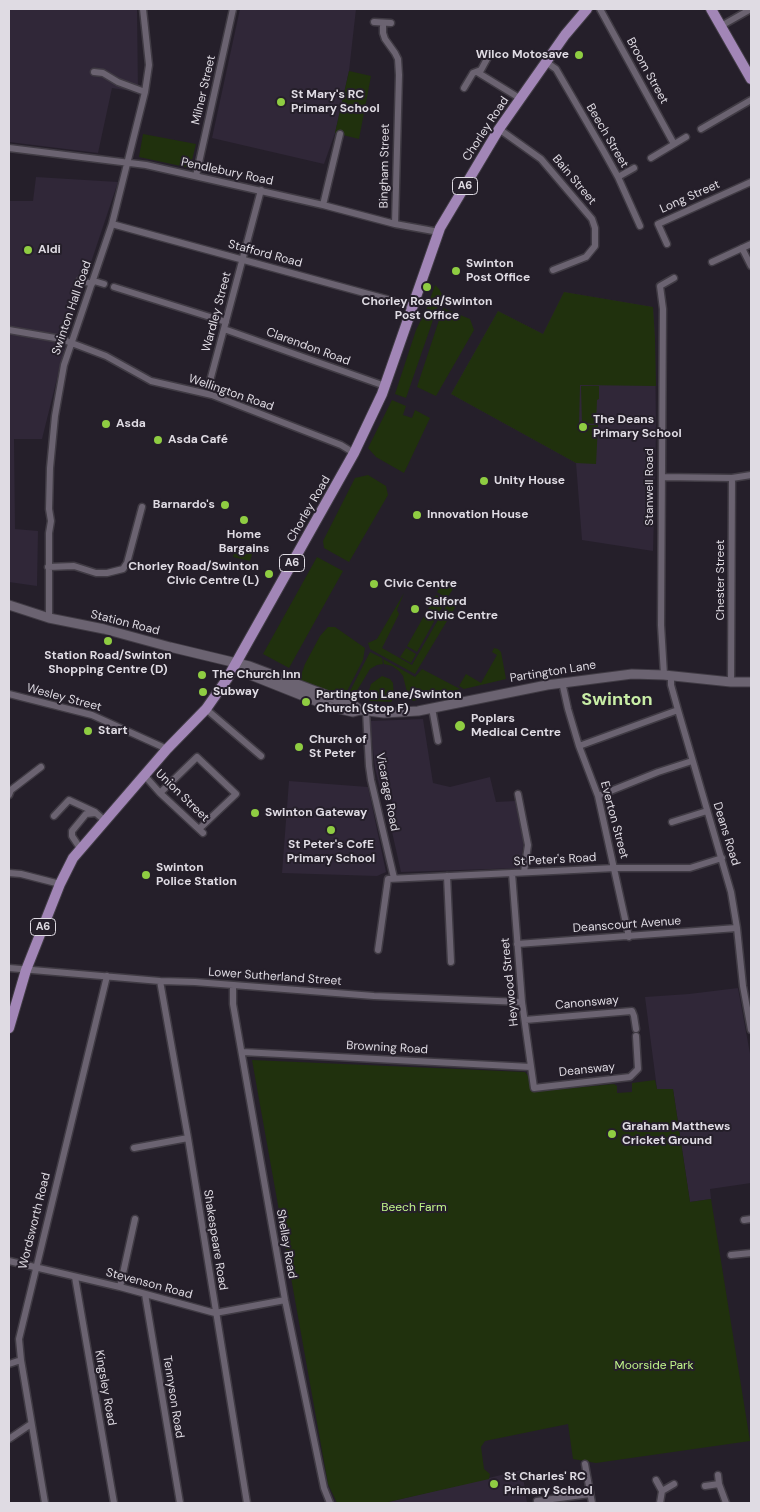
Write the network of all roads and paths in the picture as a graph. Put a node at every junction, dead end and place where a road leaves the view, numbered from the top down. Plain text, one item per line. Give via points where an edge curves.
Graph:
1 (143, 9) edge
2 (233, 9) edge
3 (587, 9) edge
4 (600, 9) edge
5 (711, 9) edge
6 (751, 9) edge
7 (374, 22) dead end
8 (383, 23) junction
9 (391, 23) dead end
10 (720, 26) junction
11 (488, 57) dead end
12 (546, 62) junction
13 (94, 72) dead end
14 (477, 72) junction
15 (751, 78) edge
16 (464, 88) dead end
17 (145, 92) junction
18 (521, 99) junction
19 (751, 100) edge
20 (701, 128) dead end
21 (499, 129) junction
22 (340, 134) dead end
23 (686, 137) dead end
24 (674, 144) junction
25 (9, 148) edge
26 (651, 158) dead end
27 (128, 162) junction
28 (634, 168) dead end
29 (196, 176) junction
30 (618, 177) junction
31 (751, 182) edge
32 (261, 190) junction
33 (323, 204) junction
34 (112, 224) junction
35 (395, 224) junction
36 (640, 226) dead end
37 (439, 232) junction
38 (667, 244) dead end
39 (751, 244) edge
40 (742, 248) junction
41 (242, 259) junction
42 (712, 262) dead end
43 (751, 266) edge
44 (553, 270) dead end
45 (674, 278) dead end
46 (80, 280) dead end
47 (93, 283) junction
48 (104, 284) dead end
49 (114, 287) dead end
50 (412, 306) junction
51 (225, 326) junction
52 (9, 330) edge
53 (72, 344) junction
54 (210, 381) dead end
55 (385, 386) junction
56 (354, 453) junction
57 (751, 475) edge
58 (662, 477) junction
59 (732, 478) junction
60 (142, 507) dead end
61 (48, 567) junction
62 (9, 605) edge
63 (49, 618) junction
64 (236, 664) junction
65 (668, 676) junction
66 (562, 682) junction
67 (731, 682) junction
68 (751, 682) edge
69 (9, 694) edge
70 (432, 708) junction
71 (206, 709) junction
72 (678, 710) junction
73 (363, 711) junction
74 (438, 741) dead end
75 (579, 746) junction
76 (167, 749) junction
77 (261, 756) dead end
78 (692, 761) junction
79 (41, 767) dead end
80 (145, 776) junction
81 (10, 791) edge
82 (160, 793) junction
83 (518, 794) dead end
84 (598, 796) junction
85 (707, 811) junction
86 (96, 813) junction
87 (54, 816) dead end
88 (104, 820) junction
89 (672, 822) dead end
90 (80, 848) junction
91 (722, 858) junction
92 (615, 868) junction
93 (524, 872) junction
94 (9, 873) edge
95 (512, 873) junction
96 (447, 876) junction
97 (391, 878) junction
98 (60, 884) junction
99 (737, 928) junction
100 (629, 937) junction
101 (517, 944) junction
102 (378, 950) dead end
103 (451, 962) dead end
104 (9, 968) edge
105 (26, 970) junction
106 (107, 976) junction
107 (160, 981) junction
108 (233, 986) junction
109 (522, 1002) junction
110 (749, 1006) edge
111 (525, 1020) junction
112 (9, 1028) edge
113 (751, 1030) edge
114 (636, 1033) joint
115 (242, 1052) junction
116 (531, 1067) junction
117 (534, 1088) joint
118 (188, 1138) junction
119 (134, 1148) dead end
120 (135, 1219) dead end
121 (751, 1253) edge
122 (731, 1255) dead end
123 (9, 1261) edge
124 (35, 1268) junction
125 (75, 1277) junction
126 (120, 1287) junction
127 (145, 1294) junction
128 (285, 1300) junction
129 (215, 1312) junction
130 (20, 1360) junction
131 (9, 1364) edge
132 (31, 1424) junction
133 (9, 1439) edge
134 (585, 1464) dead end
135 (718, 1475) dead end
136 (656, 1480) dead end
137 (674, 1484) dead end
138 (720, 1484) junction
139 (705, 1486) dead end
140 (662, 1491) junction
141 (590, 1494) junction
142 (537, 1501) dead end
143 (560, 1501) edge
144 (45, 1503) edge
145 (114, 1503) edge
146 (180, 1503) edge
147 (247, 1503) edge
148 (330, 1503) edge
149 (592, 1503) edge
150 (660, 1503) edge
151 (726, 1503) edge

1 - 17 street, Swinton Hall Road via 149,65
2 - 29 street, Milner Street
3 - 12 main road, Chorley Road / A6
4 - 24 street, Broom Street
5 - 10 main road
6 - 10 street
7 - 8 street
8 - 9 street
8 - 35 street, Bingham Street via 385,39 398,59 399,74
10 - 15 main road
11 - 14 street
12 - 18 main road, Chorley Road / A6
12 - 30 street, Beech Street via 556,69
13 - 17 street
14 - 16 street
14 - 18 street
17 - 27 street, Swinton Hall Road
18 - 21 main road, Chorley Road / A6
19 - 20 street
21 - 37 main road, Chorley Road / A6
21 - 44 street, Bain Street via 541,159 592,220 595,246 586,257
22 - 33 street
23 - 24 street
24 - 26 street
25 - 27 street, Pendlebury Road
27 - 29 street, Pendlebury Road
27 - 34 street, Swinton Hall Road
28 - 30 street
29 - 32 street, Pendlebury Road
30 - 36 street, Beech Street
31 - 38 street, Long Street via 658,224
32 - 33 street, Pendlebury Road
32 - 41 street, Wardley Street
33 - 35 street, Pendlebury Road
34 - 41 street, Stafford Road
34 - 47 street, Swinton Hall Road
35 - 37 street, Pendlebury Road
37 - 50 main road, Chorley Road / A6
39 - 40 street
40 - 42 street
40 - 43 street
41 - 50 street, Stafford Road
41 - 51 street, Wardley Street
45 - 58 street, Stanwell Road via 660,286
46 - 47 street
47 - 48 street
47 - 53 street, Swinton Hall Road
49 - 51 street, Clarendon Road
50 - 55 main road, Chorley Road / A6
51 - 54 street, Wardley Street
51 - 55 street, Clarendon Road
52 - 53 street, Wellington Road
53 - 56 street, Wellington Road via 106,356 151,381 212,396 341,445
53 - 61 street, Swinton Hall Road via 64,365 55,416 48,508 51,521
55 - 56 main road, Chorley Road / A6
56 - 64 main road, Chorley Road / A6
57 - 59 street
58 - 59 street
58 - 65 street, Stanwell Road via 660,625
59 - 67 street, Chester Street
60 - 61 street via 123,569 96,573 74,566
61 - 63 street, Swinton Hall Road
62 - 63 main road, Station Road
63 - 64 main road, Station Road
64 - 71 main road, Chorley Road / A6
64 - 73 main road, Partington Lane via 248,674 331,707 345,712
65 - 66 main road, Partington Lane via 632,674
65 - 67 main road, Partington Lane
65 - 72 street, Deans Road
66 - 70 main road, Partington Lane
66 - 75 street, Everton Street
67 - 68 main road, Partington Lane
69 - 76 street, Wesley Street via 92,715
70 - 73 main road, Partington Lane via 394,713
70 - 74 street
71 - 76 main road, Chorley Road / A6
71 - 77 street
72 - 75 street
72 - 78 street, Deans Road
73 - 97 street, Vicarage Road via 371,780
75 - 84 street, Everton Street
76 - 80 main road, Chorley Road / A6
78 - 84 street
78 - 85 street, Deans Road
79 - 81 street
80 - 82 street, Union Street
80 - 88 main road, Chorley Road / A6
82 - 82 street, Union Street via 201,831 236,794 197,757
83 - 93 street via 528,844
84 - 92 street, Everton Street
85 - 89 street
85 - 91 street, Deans Road
86 - 87 street via 69,800
86 - 88 street
86 - 90 street via 86,814 72,831
88 - 90 main road, Chorley Road / A6
90 - 98 main road, Chorley Road / A6
91 - 92 street, St Peter's Road via 690,868
91 - 99 street, Deans Road
92 - 93 street, St Peter's Road
92 - 100 street, Everton Street
93 - 95 street, St Peter's Road
94 - 98 street
95 - 96 street, St Peter's Road
95 - 101 street, Heywood Street
96 - 97 street, St Peter's Road
96 - 103 street
97 - 102 street
98 - 105 main road, Chorley Road / A6
99 - 100 street, Deanscourt Avenue
99 - 110 street, Deans Road
100 - 101 street, Deanscourt Avenue
101 - 109 street, Heywood Street
104 - 105 street, Lower Sutherland Street
105 - 106 street, Lower Sutherland Street
105 - 112 main road, Chorley Road / A6
106 - 107 street, Lower Sutherland Street
106 - 124 street, Wordsworth Road
107 - 108 street, Lower Sutherland Street
107 - 118 street, Shakespeare Road
108 - 109 street, Lower Sutherland Street
108 - 115 street, Shelley Road via 232,1004
109 - 111 street, Heywood Street
110 - 113 street, Deans Road
111 - 114 street, Canonsway via 632,1011
111 - 116 street, Heywood Street
114 - 117 street, Deansway via 638,1069 630,1077
115 - 116 street, Browning Road
115 - 128 street, Shelley Road
116 - 117 street, Heywood Street
118 - 119 street
118 - 129 street, Shakespeare Road
120 - 126 street
121 - 122 street
123 - 124 street, Stevenson Road
124 - 125 street, Stevenson Road
124 - 130 street, Wordsworth Road via 19,1339
125 - 126 street, Stevenson Road
125 - 145 street, Kingsley Road
126 - 127 street, Stevenson Road
127 - 129 street, Stevenson Road
127 - 146 street, Tennyson Road
128 - 129 street, Stevenson Road
128 - 148 street, Shelley Road via 324,1488
129 - 147 street, Shakespeare Road
130 - 131 street
130 - 132 street, Wordsworth Road
132 - 133 street
132 - 144 street, Wordsworth Road
134 - 141 street
135 - 138 street
136 - 140 street
137 - 140 street
138 - 139 street
138 - 151 street
140 - 150 street
141 - 143 street
141 - 149 street
142 - 143 street

